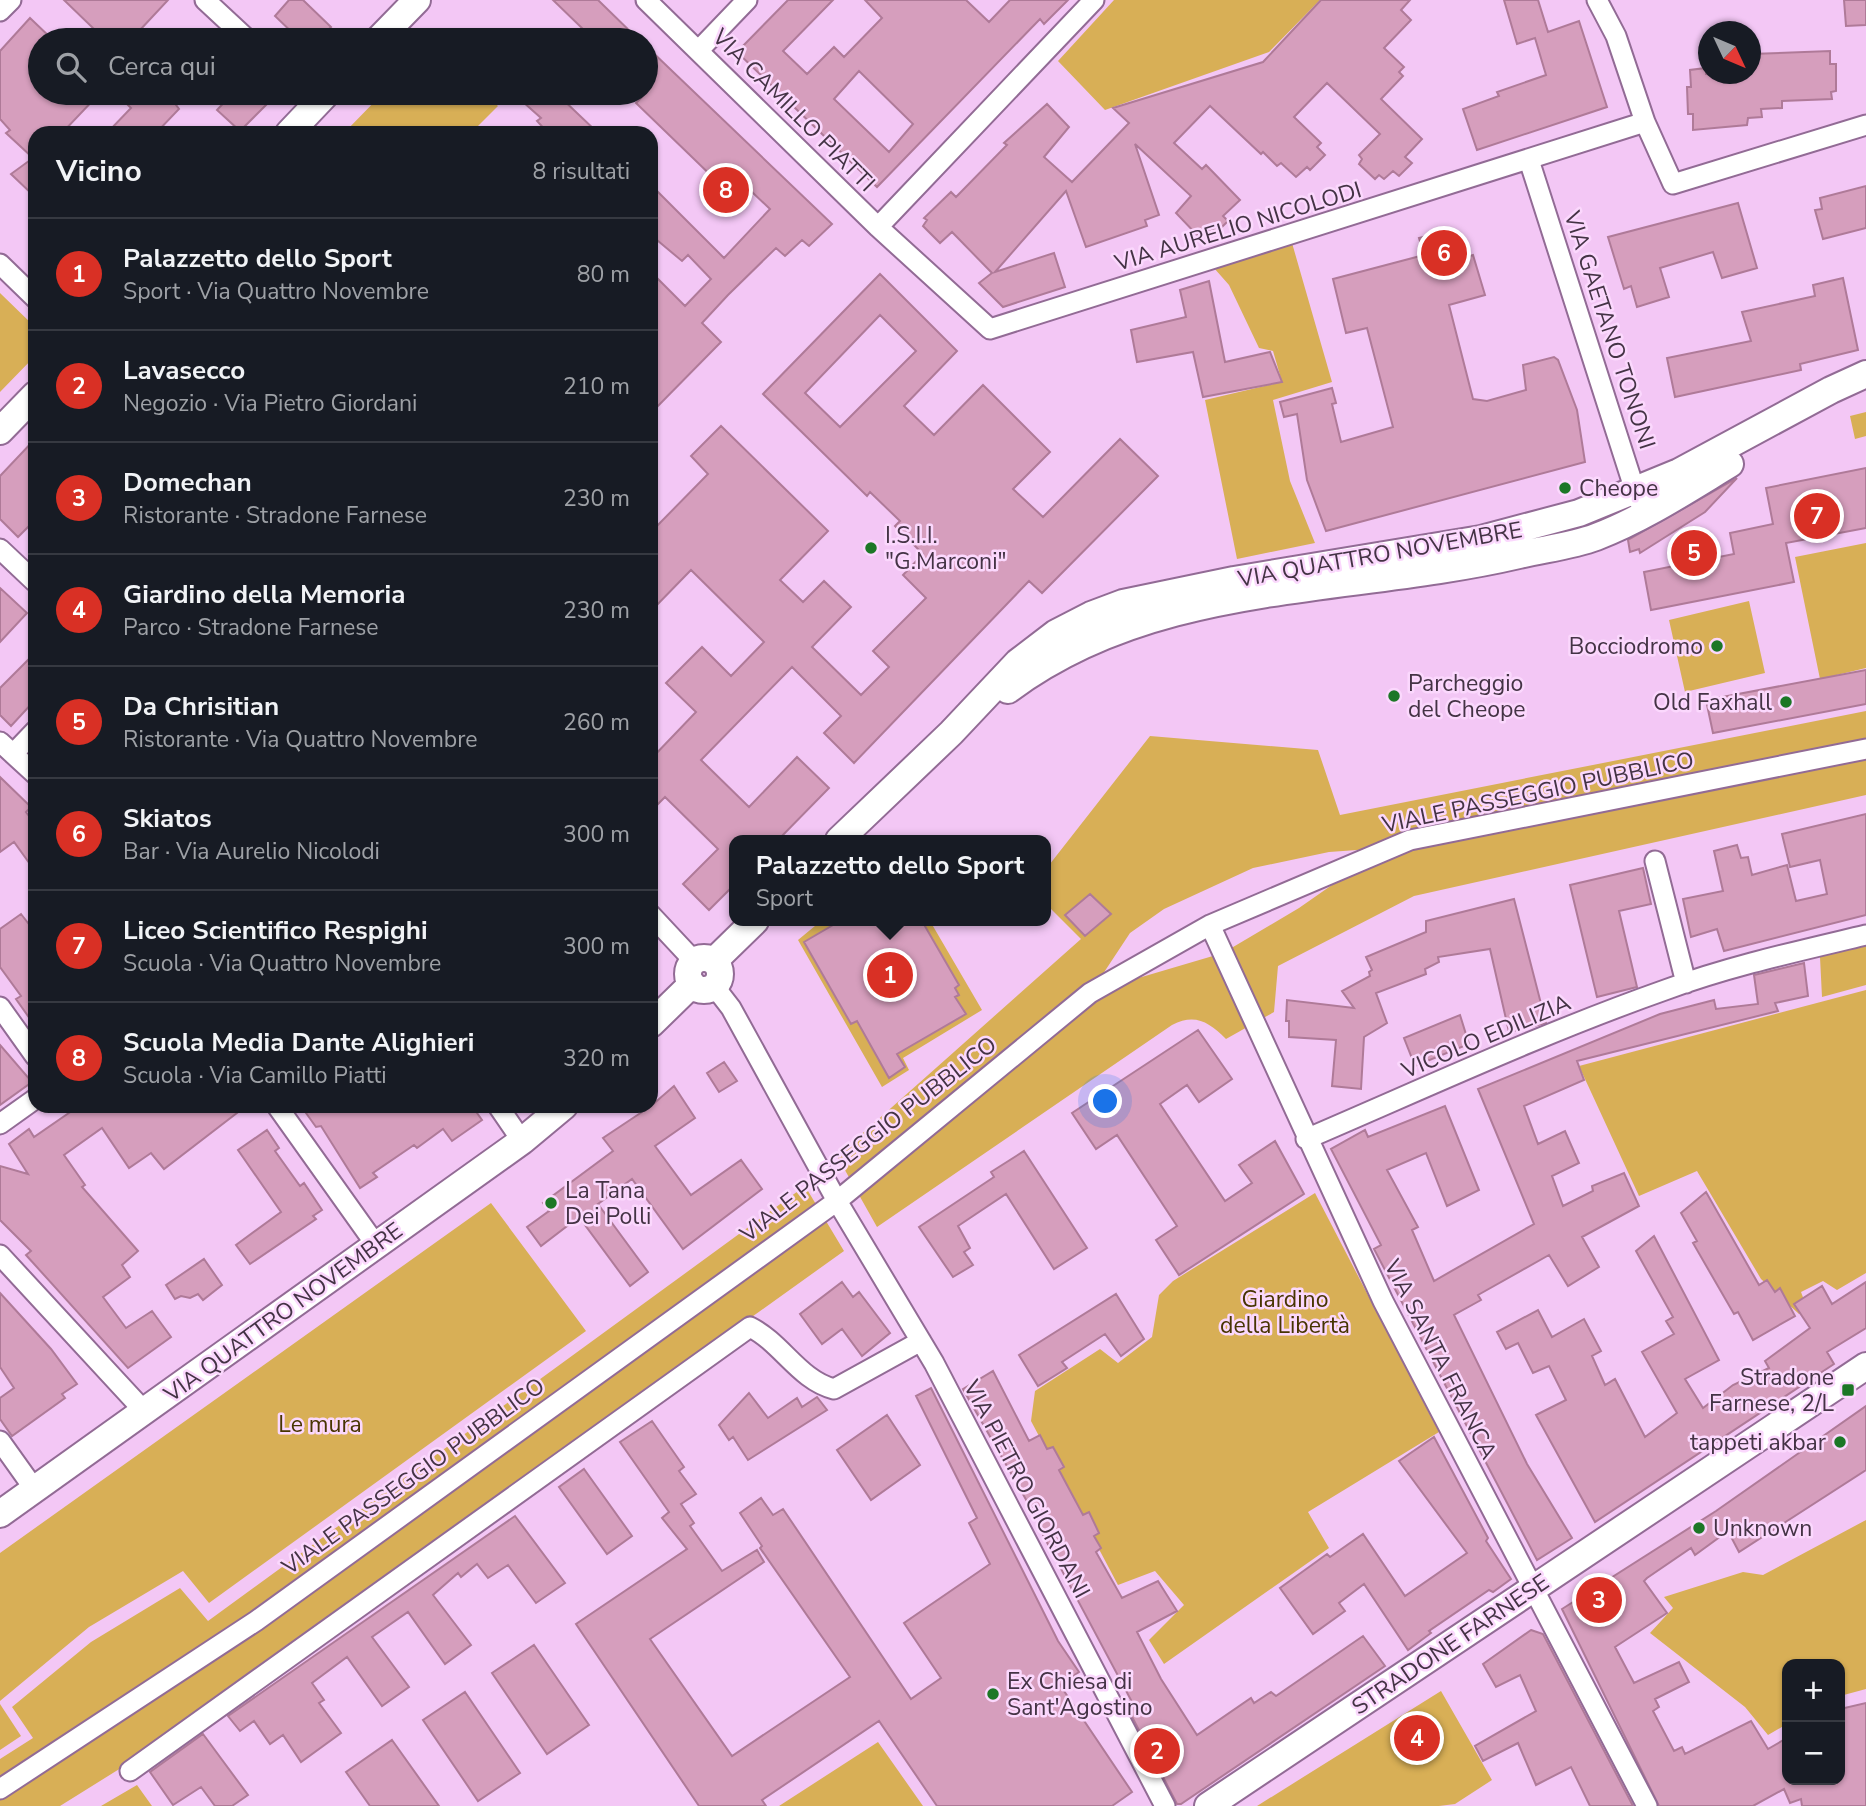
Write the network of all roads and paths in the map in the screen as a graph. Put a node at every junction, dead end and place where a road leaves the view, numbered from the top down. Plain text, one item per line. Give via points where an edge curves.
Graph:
1 (11, 0) edge
2 (205, 0) edge
3 (417, 0) edge
4 (646, 0) edge
5 (747, 0) edge
6 (1094, 0) edge
7 (1597, 0) edge
8 (0, 11) edge
9 (235, 28) edge
10 (390, 28) edge
11 (699, 50) junction
12 (310, 105) edge
13 (1645, 122) junction
14 (1866, 125) edge
15 (294, 126) edge
16 (1530, 160) junction
17 (878, 227) junction
18 (0, 264) edge
19 (28, 291) edge
20 (1866, 374) edge
21 (1866, 390) edge
22 (28, 402) edge
23 (0, 430) edge
24 (1638, 503) junction
25 (1579, 513) junction
26 (0, 548) edge
27 (1487, 562) junction
28 (1281, 573) junction
29 (28, 575) edge
30 (1234, 580) junction
31 (1358, 580) junction
32 (1088, 643) junction
33 (951, 733) junction
34 (28, 735) edge
35 (6, 748) edge
36 (1866, 749) edge
37 (28, 768) edge
38 (844, 835) edge
39 (1655, 861) dead end
40 (658, 923) edge
41 (1210, 925) junction
42 (750, 926) edge
43 (1866, 935) edge
44 (704, 973) junction
45 (1686, 983) junction
46 (0, 1007) edge
47 (658, 1017) edge
48 (28, 1046) edge
49 (28, 1104) edge
50 (282, 1113) edge
51 (503, 1113) edge
52 (556, 1113) edge
53 (0, 1124) edge
54 (1306, 1139) junction
55 (522, 1141) junction
56 (837, 1201) junction
57 (376, 1245) junction
58 (0, 1255) edge
59 (920, 1341) junction
60 (1866, 1366) edge
61 (145, 1412) junction
62 (0, 1441) edge
63 (35, 1490) junction
64 (0, 1514) edge
65 (1531, 1589) junction
66 (130, 1771) dead end
67 (0, 1789) edge
68 (1165, 1806) edge
69 (1208, 1806) edge
70 (1647, 1806) edge

1 - 8 street
2 - 9 street
3 - 10 main road
4 - 11 street, VIA CAMILLO PIATTI
5 - 11 street
6 - 17 street
7 - 13 street via 1616,36
11 - 17 street, VIA CAMILLO PIATTI
12 - 15 main road
13 - 14 street via 1673,184
13 - 16 street, VIA AURELIO NICOLODI
16 - 17 street, VIA AURELIO NICOLODI via 990,329
16 - 24 street, VIA GAETANO TONONI
18 - 19 street
20 - 24 main road, VIA QUATTRO NOVEMBRE via 1711,456
21 - 24 main road, VIA QUATTRO NOVEMBRE
22 - 23 main road
24 - 25 main road, VIA QUATTRO NOVEMBRE
24 - 27 main road, VIA QUATTRO NOVEMBRE via 1595,538
25 - 27 main road via 1556,534 1498,550
25 - 28 main road, VIA QUATTRO NOVEMBRE via 1482,539
26 - 29 street
27 - 31 main road, VIA QUATTRO NOVEMBRE
28 - 30 main road, VIA QUATTRO NOVEMBRE
28 - 31 main road via 1300,578 1342,572
30 - 32 main road via 1221,592 1128,617
30 - 33 main road, VIA QUATTRO NOVEMBRE via 1122,603 1071,624 1018,663
31 - 32 main road, VIA QUATTRO NOVEMBRE via 1195,607
32 - 33 main road, VIA QUATTRO NOVEMBRE via 1022,680
33 - 38 main road, VIA QUATTRO NOVEMBRE
34 - 35 street
35 - 37 street
36 - 41 street, VIALE PASSEGGIO PUBBLICO via 1410,840
39 - 45 street
40 - 44 street, VIA PIETRO GIORDANI
41 - 54 street, VIA SANTA FRANCA
41 - 56 street, VIALE PASSEGGIO PUBBLICO via 1090,993
42 - 44 main road
43 - 45 street, VICOLO EDILIZIA
44 - 47 main road
44 - 56 street, VIA PIETRO GIORDANI via 731,1008
45 - 54 street, VICOLO EDILIZIA via 1541,1038
46 - 48 street
49 - 53 street
50 - 57 street
51 - 55 street
52 - 55 main road, VIA QUATTRO NOVEMBRE
54 - 65 street, VIA SANTA FRANCA via 1382,1300
55 - 57 main road, VIA QUATTRO NOVEMBRE
56 - 59 street, VIA PIETRO GIORDANI
56 - 67 street, VIALE PASSEGGIO PUBBLICO via 256,1621
57 - 61 main road, VIA QUATTRO NOVEMBRE
58 - 61 street
59 - 66 street via 834,1389 816,1384 766,1335 750,1326
59 - 68 street, VIA PIETRO GIORDANI
60 - 65 main road, STRADONE FARNESE
61 - 63 main road, VIA QUATTRO NOVEMBRE
62 - 63 street
63 - 64 main road, VIA QUATTRO NOVEMBRE
65 - 69 main road, STRADONE FARNESE
65 - 70 street, VIA SANTA FRANCA

